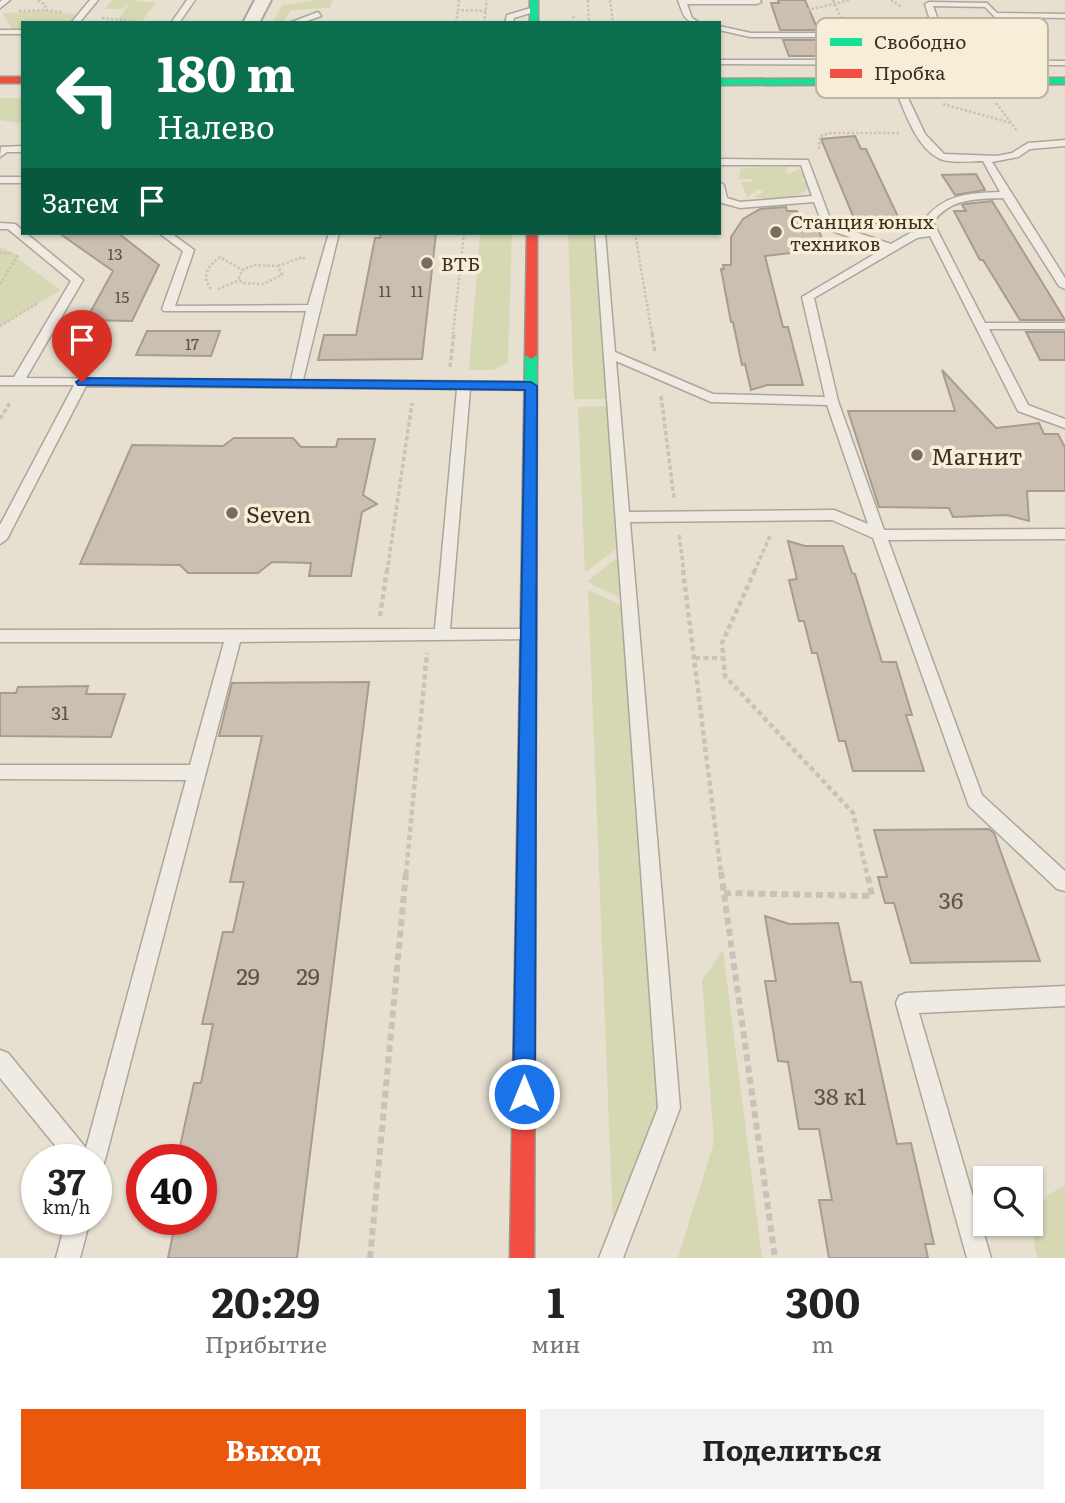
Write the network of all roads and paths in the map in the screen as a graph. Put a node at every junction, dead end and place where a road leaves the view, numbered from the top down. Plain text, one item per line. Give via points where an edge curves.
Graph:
1 (6, 0) edge
2 (94, 0) edge
3 (191, 0) edge
4 (263, 0) edge
5 (277, 0) edge
6 (459, 0) edge
7 (486, 0) edge
8 (588, 0) edge
9 (610, 0) edge
10 (756, 0) edge
11 (833, 0) edge
12 (850, 0) edge
13 (682, 1) edge
14 (928, 2) edge
15 (835, 5) junction
16 (0, 6) edge
17 (819, 8) junction
18 (458, 10) junction
19 (486, 10) junction
20 (534, 11) edge
21 (318, 14) dead end
22 (574, 16) dead end
23 (1065, 16) edge
24 (790, 17) dead end
25 (841, 18) dead end
26 (77, 21) edge
27 (177, 21) edge
28 (252, 21) edge
29 (266, 21) edge
30 (299, 21) edge
31 (456, 21) edge
32 (484, 21) edge
33 (509, 21) edge
34 (573, 21) edge
35 (589, 21) edge
36 (613, 21) edge
37 (692, 21) edge
38 (721, 28) edge
39 (21, 32) edge
40 (0, 33) edge
41 (816, 35) edge
42 (721, 62) edge
43 (816, 62) edge
44 (0, 80) edge
45 (21, 80) edge
46 (816, 81) edge
47 (721, 82) edge
48 (904, 98) edge
49 (994, 100) dead end
50 (937, 103) dead end
51 (1011, 123) junction
52 (921, 134) junction
53 (1065, 143) edge
54 (1028, 146) junction
55 (21, 149) edge
56 (0, 154) edge
57 (986, 159) junction
58 (721, 162) edge
59 (805, 162) junction
60 (0, 180) edge
61 (21, 180) edge
62 (721, 192) edge
63 (1006, 195) junction
64 (818, 199) junction
65 (0, 226) edge
66 (933, 232) junction
67 (21, 235) edge
68 (22, 235) edge
69 (167, 235) edge
70 (333, 235) edge
71 (464, 235) edge
72 (533, 235) edge
73 (600, 235) edge
74 (635, 235) edge
75 (892, 248) junction
76 (38, 249) junction
77 (278, 266) junction
78 (311, 267) dead end
79 (242, 270) junction
80 (0, 284) edge
81 (1065, 286) edge
82 (222, 297) dead end
83 (313, 308) junction
84 (981, 326) junction
85 (1065, 326) edge
86 (612, 355) junction
87 (658, 374) junction
88 (0, 381) edge
89 (17, 382) junction
90 (82, 382) junction
91 (296, 384) junction
92 (414, 385) junction
93 (448, 385) junction
94 (464, 385) junction
95 (531, 386) junction
96 (832, 401) junction
97 (1065, 424) edge
98 (779, 516) junction
99 (624, 517) junction
100 (677, 517) junction
101 (879, 534) junction
102 (1065, 534) edge
103 (0, 539) edge
104 (234, 635) junction
105 (377, 635) junction
106 (436, 635) junction
107 (528, 635) junction
108 (0, 636) edge
109 (695, 658) junction
110 (723, 658) junction
111 (0, 772) edge
112 (197, 774) junction
113 (1065, 884) edge
114 (724, 893) junction
115 (1065, 996) edge
116 (0, 1061) edge
117 (68, 1144) edge
118 (98, 1144) edge
119 (75, 1235) edge
120 (68, 1258) edge
121 (370, 1258) edge
122 (522, 1258) edge
123 (611, 1258) edge
124 (775, 1258) edge
125 (979, 1258) edge

1 - 16 lane
2 - 26 lane
3 - 27 lane
4 - 28 street
5 - 29 street
6 - 18 path
7 - 19 path
8 - 35 path
9 - 36 path
10 - 13 lane
11 - 15 path
11 - 17 path
12 - 15 path
13 - 37 lane
14 - 23 lane via 987,5 995,15
15 - 17 path
15 - 25 path
17 - 24 path
18 - 19 path
18 - 31 path
19 - 32 path
20 - 33 lane via 517,13
21 - 30 lane
22 - 34 path
38 - 41 lane via 750,35
39 - 40 lane
42 - 43 lane
44 - 45 street
46 - 47 street
48 - 52 lane
49 - 51 path
50 - 51 path
51 - 54 path
52 - 57 lane via 942,157
52 - 59 path via 831,133 820,136 820,160
53 - 54 lane
54 - 57 lane via 1015,155
55 - 56 lane via 4,149
57 - 63 lane
58 - 59 lane
59 - 64 lane
60 - 61 lane
62 - 64 lane via 723,200 740,205
63 - 66 lane via 953,198 928,222
63 - 81 lane
64 - 75 lane via 828,226
65 - 67 lane via 11,226
66 - 75 lane via 914,235
66 - 84 lane
68 - 76 lane
69 - 83 lane via 189,250 168,309
70 - 83 lane
71 - 93 path
72 - 95 street
73 - 86 lane
74 - 87 path
75 - 96 lane via 808,298
76 - 80 path via 18,255
76 - 89 lane via 77,280
77 - 78 path via 303,257
77 - 79 path via 254,265
77 - 79 path via 282,275 259,286 242,283
79 - 82 path via 220,257 210,265 205,283
83 - 91 lane
84 - 85 lane
84 - 97 lane via 1023,408
86 - 87 lane
86 - 99 lane
87 - 96 lane via 711,398
87 - 100 path
88 - 89 lane
89 - 90 lane
90 - 91 lane
90 - 103 lane
91 - 92 lane
92 - 93 lane
92 - 105 path
93 - 94 lane
94 - 95 lane
94 - 106 lane
95 - 107 street
96 - 101 lane
98 - 100 lane
98 - 101 lane via 834,516
98 - 110 path via 722,643
99 - 100 lane
99 - 123 lane via 669,1108
100 - 109 path
101 - 102 lane
101 - 113 lane via 975,800
104 - 105 lane
104 - 108 lane
104 - 112 lane
105 - 106 lane
106 - 107 lane
106 - 121 path
107 - 122 street
109 - 110 path
109 - 114 path
110 - 114 path via 725,676 853,813 872,896
111 - 112 lane
112 - 118 lane
114 - 124 path
115 - 125 lane via 906,1003
116 - 117 lane
119 - 120 lane

